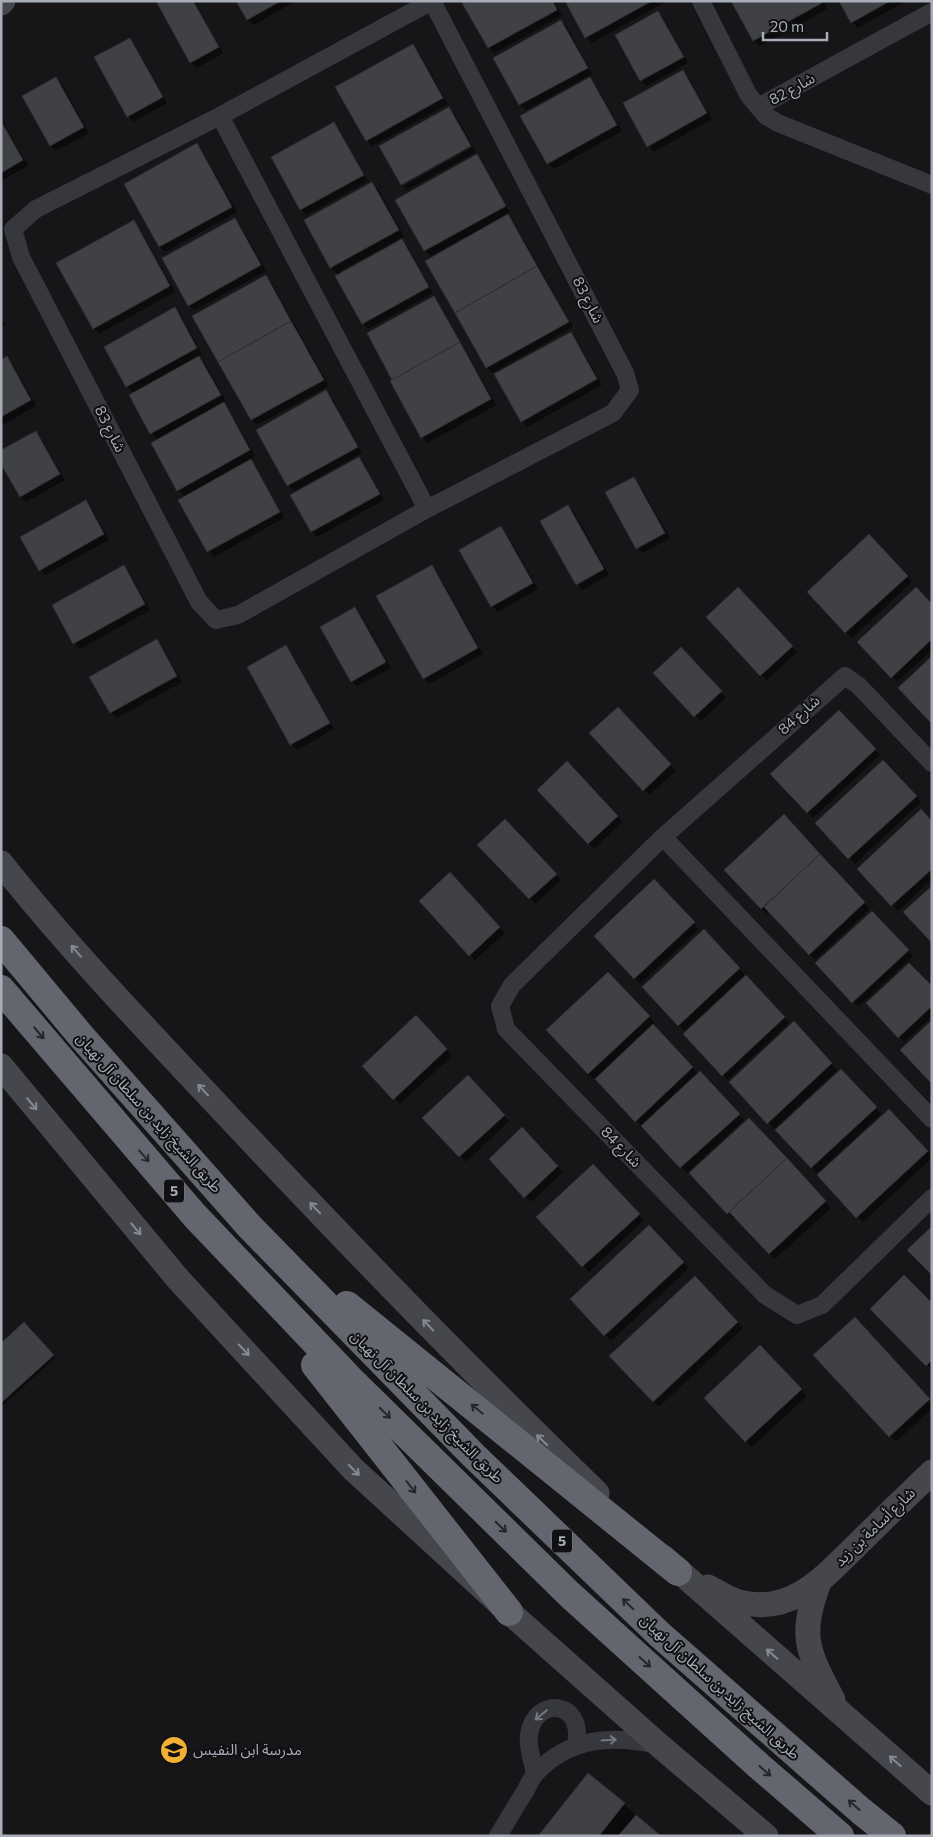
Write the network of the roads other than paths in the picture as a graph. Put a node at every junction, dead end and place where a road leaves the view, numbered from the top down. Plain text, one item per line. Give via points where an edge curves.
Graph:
1 (432, 1) edge
2 (701, 1) edge
3 (932, 12) edge
4 (758, 108) junction
5 (220, 116) junction
6 (932, 185) edge
7 (427, 509) junction
8 (932, 763) edge
9 (663, 837) junction
10 (1, 863) edge
11 (1, 940) edge
12 (1, 989) edge
13 (1, 1066) edge
14 (932, 1119) edge
15 (932, 1198) edge
16 (195, 1216) junction
17 (250, 1227) junction
18 (932, 1472) edge
19 (678, 1572) junction
20 (819, 1582) junction
21 (509, 1612) junction
22 (840, 1713) junction
23 (576, 1745) junction
24 (660, 1746) junction
25 (536, 1774) junction
26 (932, 1793) edge
27 (498, 1836) edge
28 (766, 1836) edge
29 (840, 1836) edge
30 (892, 1836) edge

1 - 5 street, شارع 83
1 - 7 street, شارع 83 via 625,373 630,390 613,413
2 - 4 street, شارع 82
3 - 4 street, شارع 82
4 - 6 street via 778,123
5 - 7 street
5 - 7 street, شارع 83 via 36,209 14,229 21,257 194,593 216,620 238,615
8 - 9 street, شارع 84 via 859,686 845,676
9 - 14 street
9 - 15 street, شارع 84 via 512,985 500,1006 506,1029 765,1295 798,1315 822,1305
19 -> 10 main road via 492,1392 291,1184 108,988
11 - 17 highway, طريق الشيخ زايد بن سلطان آل نهيان / 5
12 -> 16 highway, طريق الشيخ زايد بن سلطان آل نهيان / 5
13 -> 21 main road via 178,1279 352,1469
16 -> 21 highway
16 -> 29 highway, طريق الشيخ زايد بن سلطان آل نهيان / 5 via 350,1379 569,1594
19 -> 17 highway
30 -> 17 highway, طريق الشيخ زايد بن سلطان آل نهيان / 5 via 645,1620 474,1456
18 - 20 main road, شارع أسامة بن زيد
19 - 20 main road, شارع أسامة بن زيد via 737,1601 751,1604 794,1598
22 -> 19 main road
20 - 22 main road, شارع أسامة بن زيد via 808,1619 808,1645
21 - 24 main road
26 -> 22 main road
23 -> 24 street via 616,1739
23 - 25 street
23 -> 25 street via 578,1735 571,1716 564,1709 543,1711 533,1722 529,1735
24 - 28 main road
25 - 27 street

